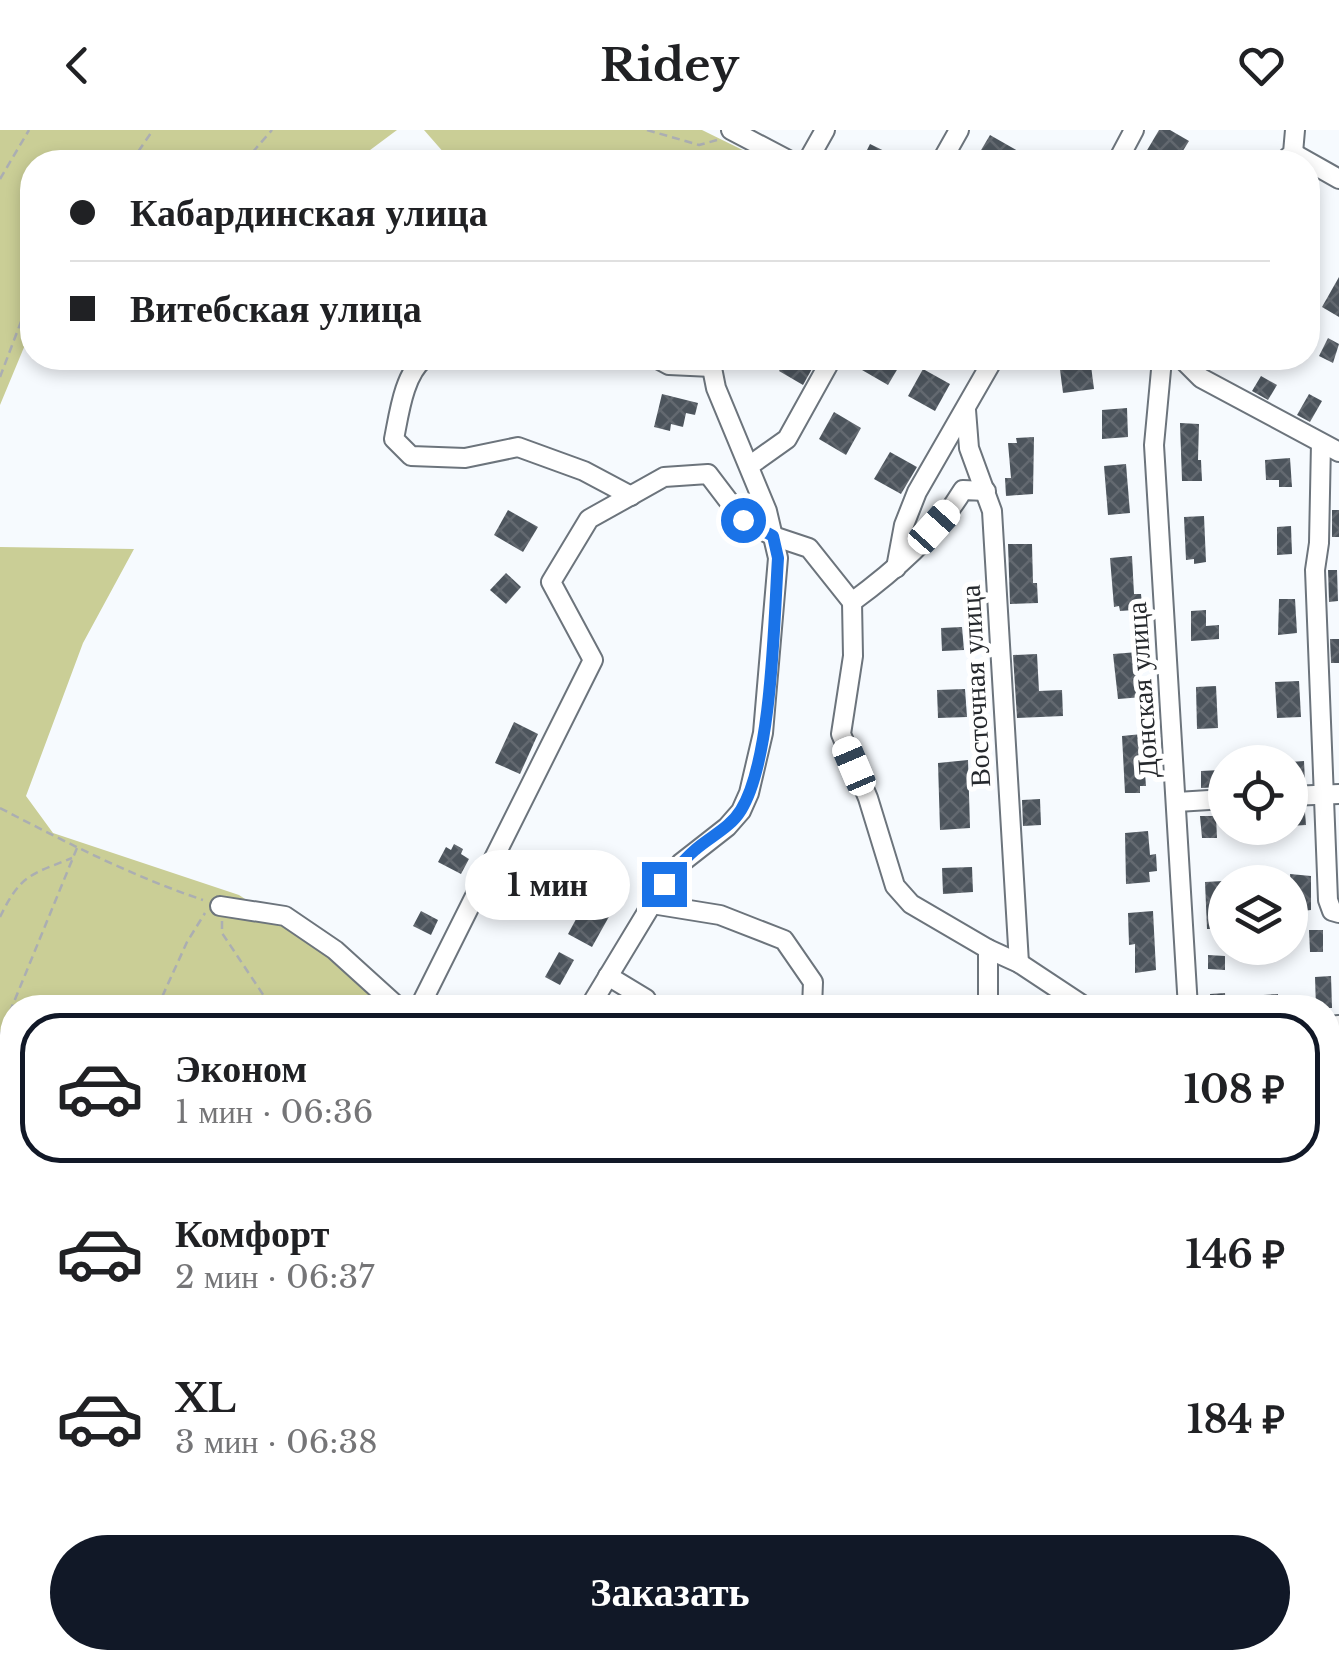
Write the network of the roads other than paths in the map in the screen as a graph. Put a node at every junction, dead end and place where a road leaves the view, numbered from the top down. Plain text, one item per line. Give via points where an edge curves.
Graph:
1 (734, 132) edge
2 (769, 150) edge
3 (414, 370) edge
4 (713, 370) edge
5 (825, 370) edge
6 (988, 370) edge
7 (1158, 370) edge
8 (1176, 370) edge
9 (1193, 370) edge
10 (1201, 378) junction
11 (966, 410) junction
12 (1321, 442) junction
13 (969, 448) junction
14 (1339, 452) edge
15 (749, 466) junction
16 (962, 490) junction
17 (986, 491) junction
18 (630, 496) junction
19 (773, 536) junction
20 (1319, 544) junction
21 (1339, 544) edge
22 (896, 570) junction
23 (852, 602) junction
24 (1339, 675) edge
25 (1318, 676) junction
26 (1331, 794) edge
27 (1208, 801) edge
28 (1177, 802) junction
29 (652, 904) junction
30 (220, 906) road end
31 (1339, 913) edge
32 (988, 948) junction
33 (1019, 962) junction
34 (608, 976) junction
35 (384, 995) edge
36 (425, 995) edge
37 (597, 995) edge
38 (639, 995) edge
39 (812, 995) edge
40 (988, 995) edge
41 (1068, 995) edge
42 (1187, 995) edge

1 - 2 street
3 - 18 street via 394,439 411,456 465,458 518,447
4 - 15 street
5 - 15 street via 787,439
6 - 11 street
7 - 28 street, Донская улица via 1154,444
8 - 10 street
9 - 10 street
10 - 12 street
11 - 13 street, Восточная улица
11 - 22 street via 917,492
12 - 14 street
12 - 20 street
13 - 16 street
13 - 17 street, Восточная улица
15 - 19 street
16 - 17 street
16 - 22 street
17 - 33 street, Восточная улица
18 - 19 street via 664,478 708,474 743,520
18 - 36 street via 589,519 550,582 592,660
19 - 23 street via 809,548
19 - 29 street via 778,558 771,665 750,793 727,827 681,863
20 - 21 street
20 - 25 street
22 - 23 street
23 - 32 street via 853,656 841,734 896,886 911,904
24 - 25 street
25 - 26 street
26 - 31 street via 1328,900
27 - 28 street
28 - 42 street, Донская улица
29 - 34 street
29 - 39 street via 720,915 784,940 813,982
30 - 35 street via 285,916
32 - 33 street
32 - 40 street
33 - 41 street
34 - 37 street
34 - 38 street

